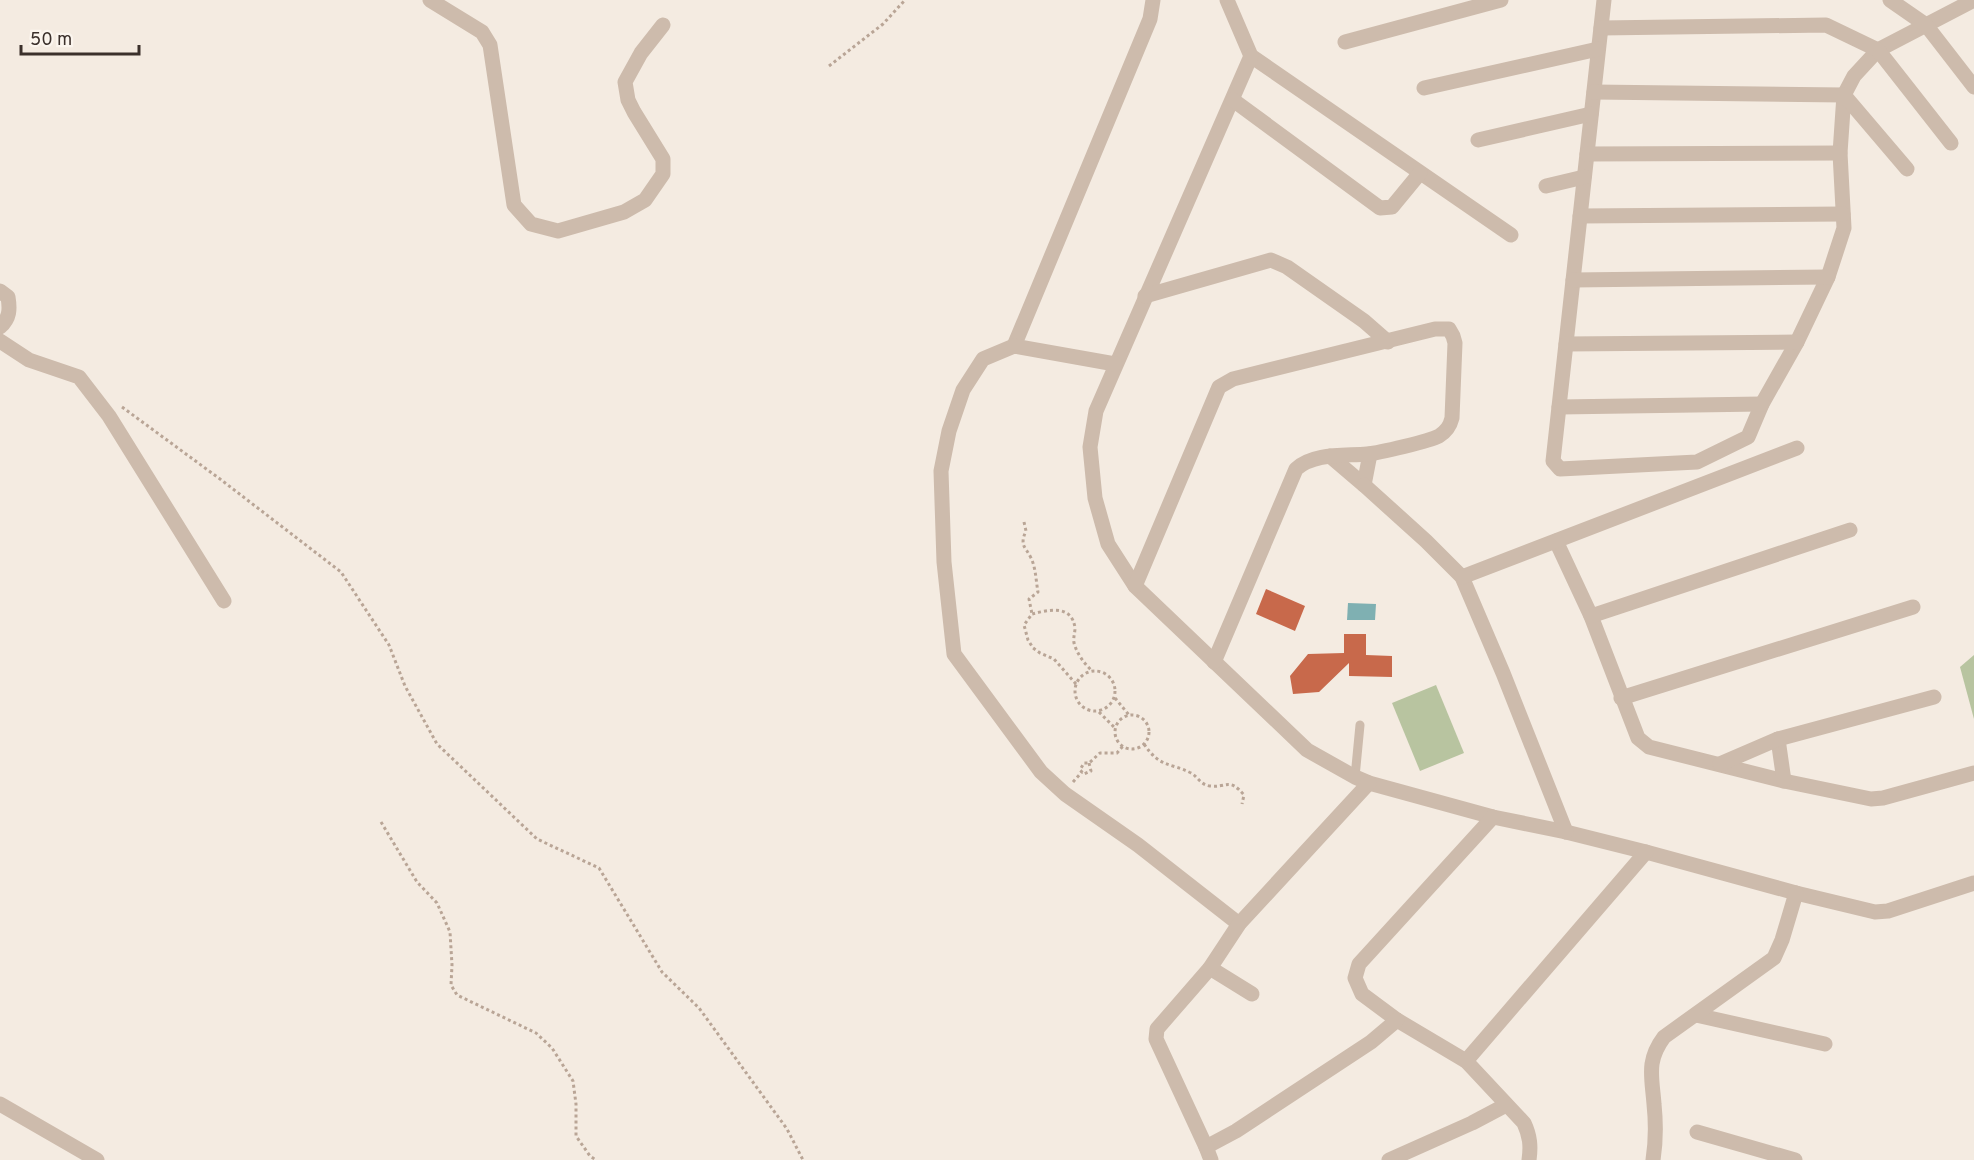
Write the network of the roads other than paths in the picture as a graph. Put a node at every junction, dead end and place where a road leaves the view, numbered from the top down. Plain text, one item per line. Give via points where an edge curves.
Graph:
1 (430, 0) edge
2 (1153, 0) edge
3 (1227, 0) edge
4 (1238, 0) edge
5 (1502, 0) edge
6 (1604, 0) edge
7 (1890, 0) edge
8 (1974, 0) edge
9 (1235, 17) junction
10 (663, 25) dead end
11 (1926, 26) junction
12 (1601, 28) junction
13 (1345, 42) dead end
14 (1598, 49) junction
15 (1878, 50) junction
16 (1251, 56) junction
17 (1974, 87) edge
18 (1424, 88) dead end
19 (1594, 92) junction
20 (1844, 95) junction
21 (1233, 100) junction
22 (1591, 114) junction
23 (1478, 140) dead end
24 (1951, 143) dead end
25 (1840, 153) junction
26 (1587, 154) junction
27 (1907, 169) dead end
28 (1420, 173) junction
29 (1584, 177) junction
30 (1546, 186) dead end
31 (1843, 214) junction
32 (1580, 216) junction
33 (1511, 235) dead end
34 (1828, 277) junction
35 (1573, 280) junction
36 (0, 291) edge
37 (1145, 296) junction
38 (0, 327) edge
39 (0, 340) edge
40 (1388, 342) junction
41 (1797, 342) junction
42 (1566, 344) junction
43 (1014, 346) junction
44 (1115, 364) junction
45 (1762, 404) junction
46 (1559, 407) junction
47 (1797, 447) dead end
48 (1370, 454) junction
49 (1330, 456) junction
50 (1364, 484) junction
51 (1850, 530) dead end
52 (1556, 541) junction
53 (1462, 577) junction
54 (1135, 586) junction
55 (224, 601) dead end
56 (1913, 608) dead end
57 (1590, 616) junction
58 (1214, 662) junction
59 (1934, 697) dead end
60 (1621, 698) junction
61 (1360, 725) dead end
62 (1778, 739) junction
63 (1720, 764) junction
64 (1974, 772) edge
65 (1362, 780) junction
66 (1784, 782) junction
67 (1493, 817) junction
68 (1566, 832) junction
69 (1646, 852) junction
70 (1974, 883) edge
71 (1796, 893) junction
72 (1239, 924) junction
73 (1210, 968) junction
74 (1252, 994) dead end
75 (1696, 1015) junction
76 (1397, 1020) junction
77 (1825, 1044) dead end
78 (1466, 1061) junction
79 (0, 1104) edge
80 (1506, 1105) junction
81 (1697, 1132) dead end
82 (1209, 1153) edge
83 (97, 1160) edge
84 (1389, 1160) edge
85 (1529, 1160) edge
86 (1653, 1160) edge
87 (1795, 1160) edge

1 - 10 street via 482,32 490,45 514,205 531,224 558,231 624,213 645,200 663,174 663,159 628,100 625,82
2 - 43 street via 1150,19
3 - 9 street
4 - 9 street
5 - 13 street
6 - 12 street
7 - 11 street
8 - 11 street
9 - 16 street
11 - 15 street
11 - 17 street
12 - 14 street
12 - 15 street via 1826,25
14 - 18 street
14 - 19 street
15 - 20 street via 1854,76
15 - 24 street
16 - 21 street
16 - 28 street
19 - 20 street
19 - 22 street
20 - 25 street
20 - 27 street
21 - 28 street via 1380,208 1392,207
21 - 37 street
22 - 23 street
22 - 26 street
25 - 26 street
25 - 31 street
26 - 29 street
28 - 33 street
29 - 30 street
29 - 32 street
31 - 32 street
31 - 34 street via 1844,228
32 - 35 street
34 - 35 street
34 - 41 street
35 - 42 street
36 - 38 street via 8,297 10,310
37 - 40 street via 1268,254
37 - 44 street
39 - 55 street via 29,360 80,377 109,416
40 - 48 street via 1449,329 1455,343 1452,418 1449,427 1438,436
40 - 54 street via 1233,379 1219,387
41 - 42 street
41 - 45 street
42 - 46 street
43 - 44 street
43 - 72 street via 983,359 963,390 940,471 954,654 1041,772
44 - 54 street via 1096,411 1090,447 1095,498 1108,544
45 - 46 street
45 - 46 street via 1748,437 1697,462 1560,470 1553,461
47 - 52 street
48 - 49 street
48 - 50 street
49 - 50 street
49 - 58 street via 1309,461 1296,470
50 - 53 street
51 - 57 street
52 - 53 street
52 - 57 street
53 - 68 street
54 - 58 street
56 - 60 street
57 - 60 street
58 - 65 street via 1307,750
59 - 62 street
60 - 63 street via 1638,738 1649,747
61 - 65 lane
62 - 63 street
62 - 66 street
63 - 66 street
64 - 66 street via 1871,799
65 - 67 street
65 - 72 street
67 - 68 street
67 - 76 street via 1359,964 1355,978 1362,994
68 - 69 street
69 - 71 street
69 - 78 street
70 - 71 street via 1875,912
71 - 75 street via 1774,958
72 - 73 street
73 - 74 street
73 - 82 street via 1157,1029 1156,1038
75 - 77 street
75 - 86 street via 1664,1037 1652,1060 1656,1139
76 - 78 street
76 - 82 street
78 - 80 street
79 - 83 street
80 - 84 street
80 - 85 street via 1529,1133
81 - 87 street

